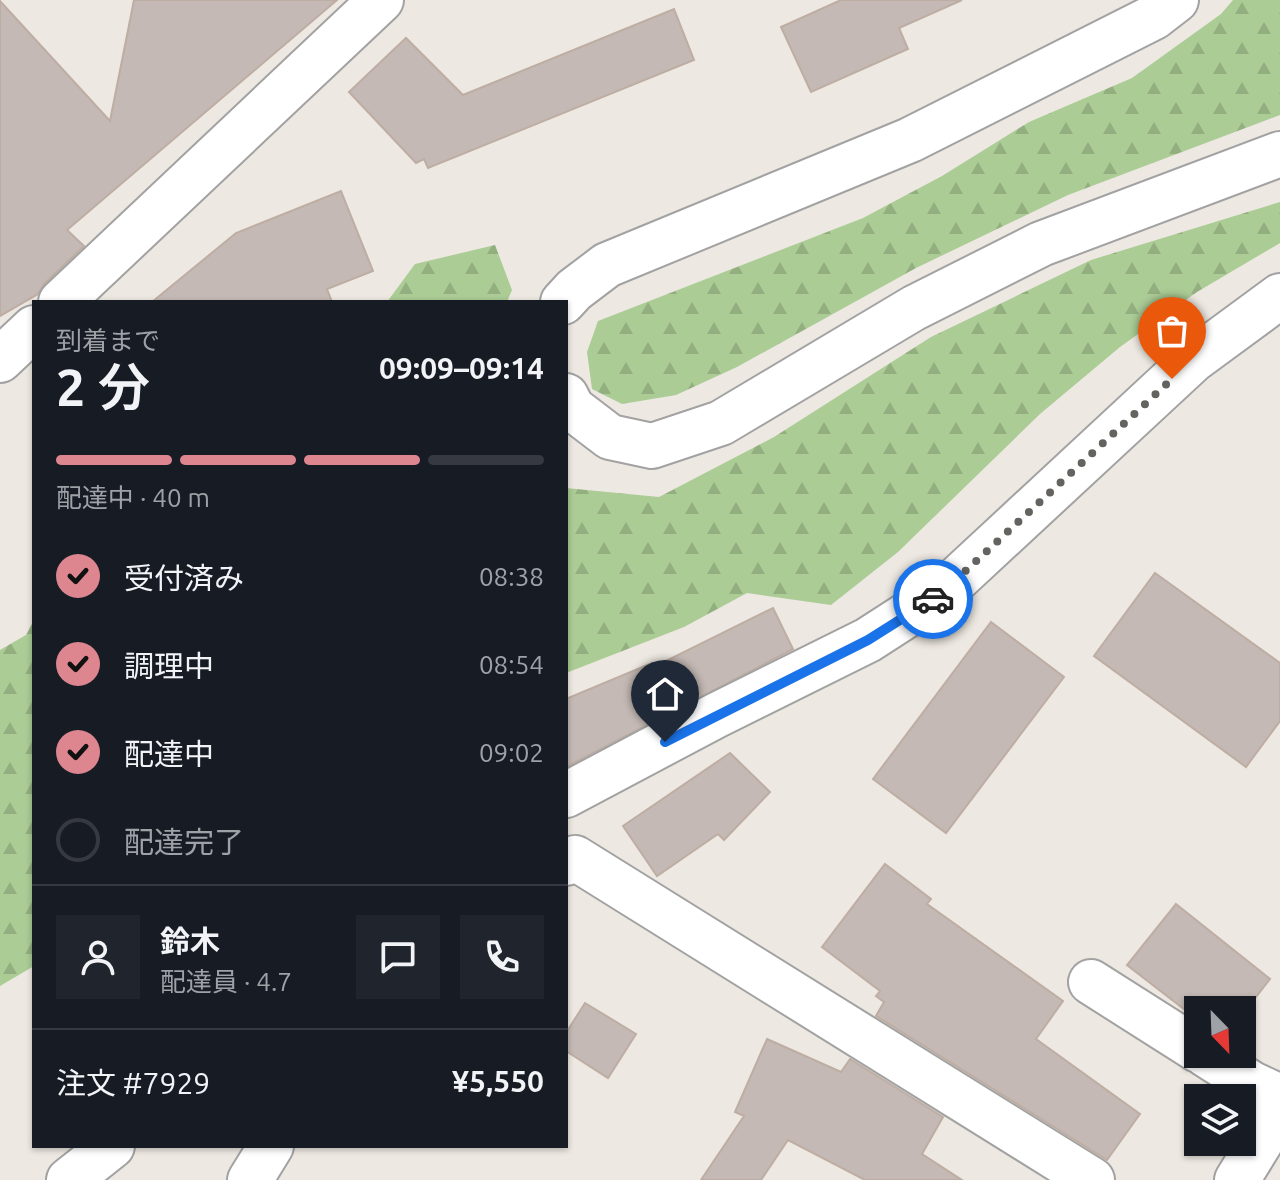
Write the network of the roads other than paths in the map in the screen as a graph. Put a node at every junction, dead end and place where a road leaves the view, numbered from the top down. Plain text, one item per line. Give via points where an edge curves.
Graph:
1 (381, 0) edge
2 (1176, 0) edge
3 (1280, 154) edge
4 (1280, 296) edge
5 (63, 300) edge
6 (565, 300) edge
7 (32, 330) edge
8 (0, 360) edge
9 (568, 400) edge
10 (568, 794) edge
11 (568, 862) edge
12 (1091, 982) dead end
13 (1184, 1041) edge
14 (1227, 1068) edge
15 (1280, 1097) edge
16 (1280, 1110) edge
17 (109, 1148) edge
18 (270, 1148) edge
19 (69, 1180) edge
20 (250, 1180) edge
21 (1092, 1180) edge
22 (1237, 1180) edge

1 - 5 street
2 - 6 street via 1154,17 910,140 607,265
3 - 9 street via 1041,244 914,308 721,423 652,446 610,437
4 - 10 street via 1193,360 944,591 868,640
7 - 8 street
11 - 21 street via 575,858
12 - 13 street
14 - 15 street
16 - 22 street
17 - 19 street
18 - 20 street

